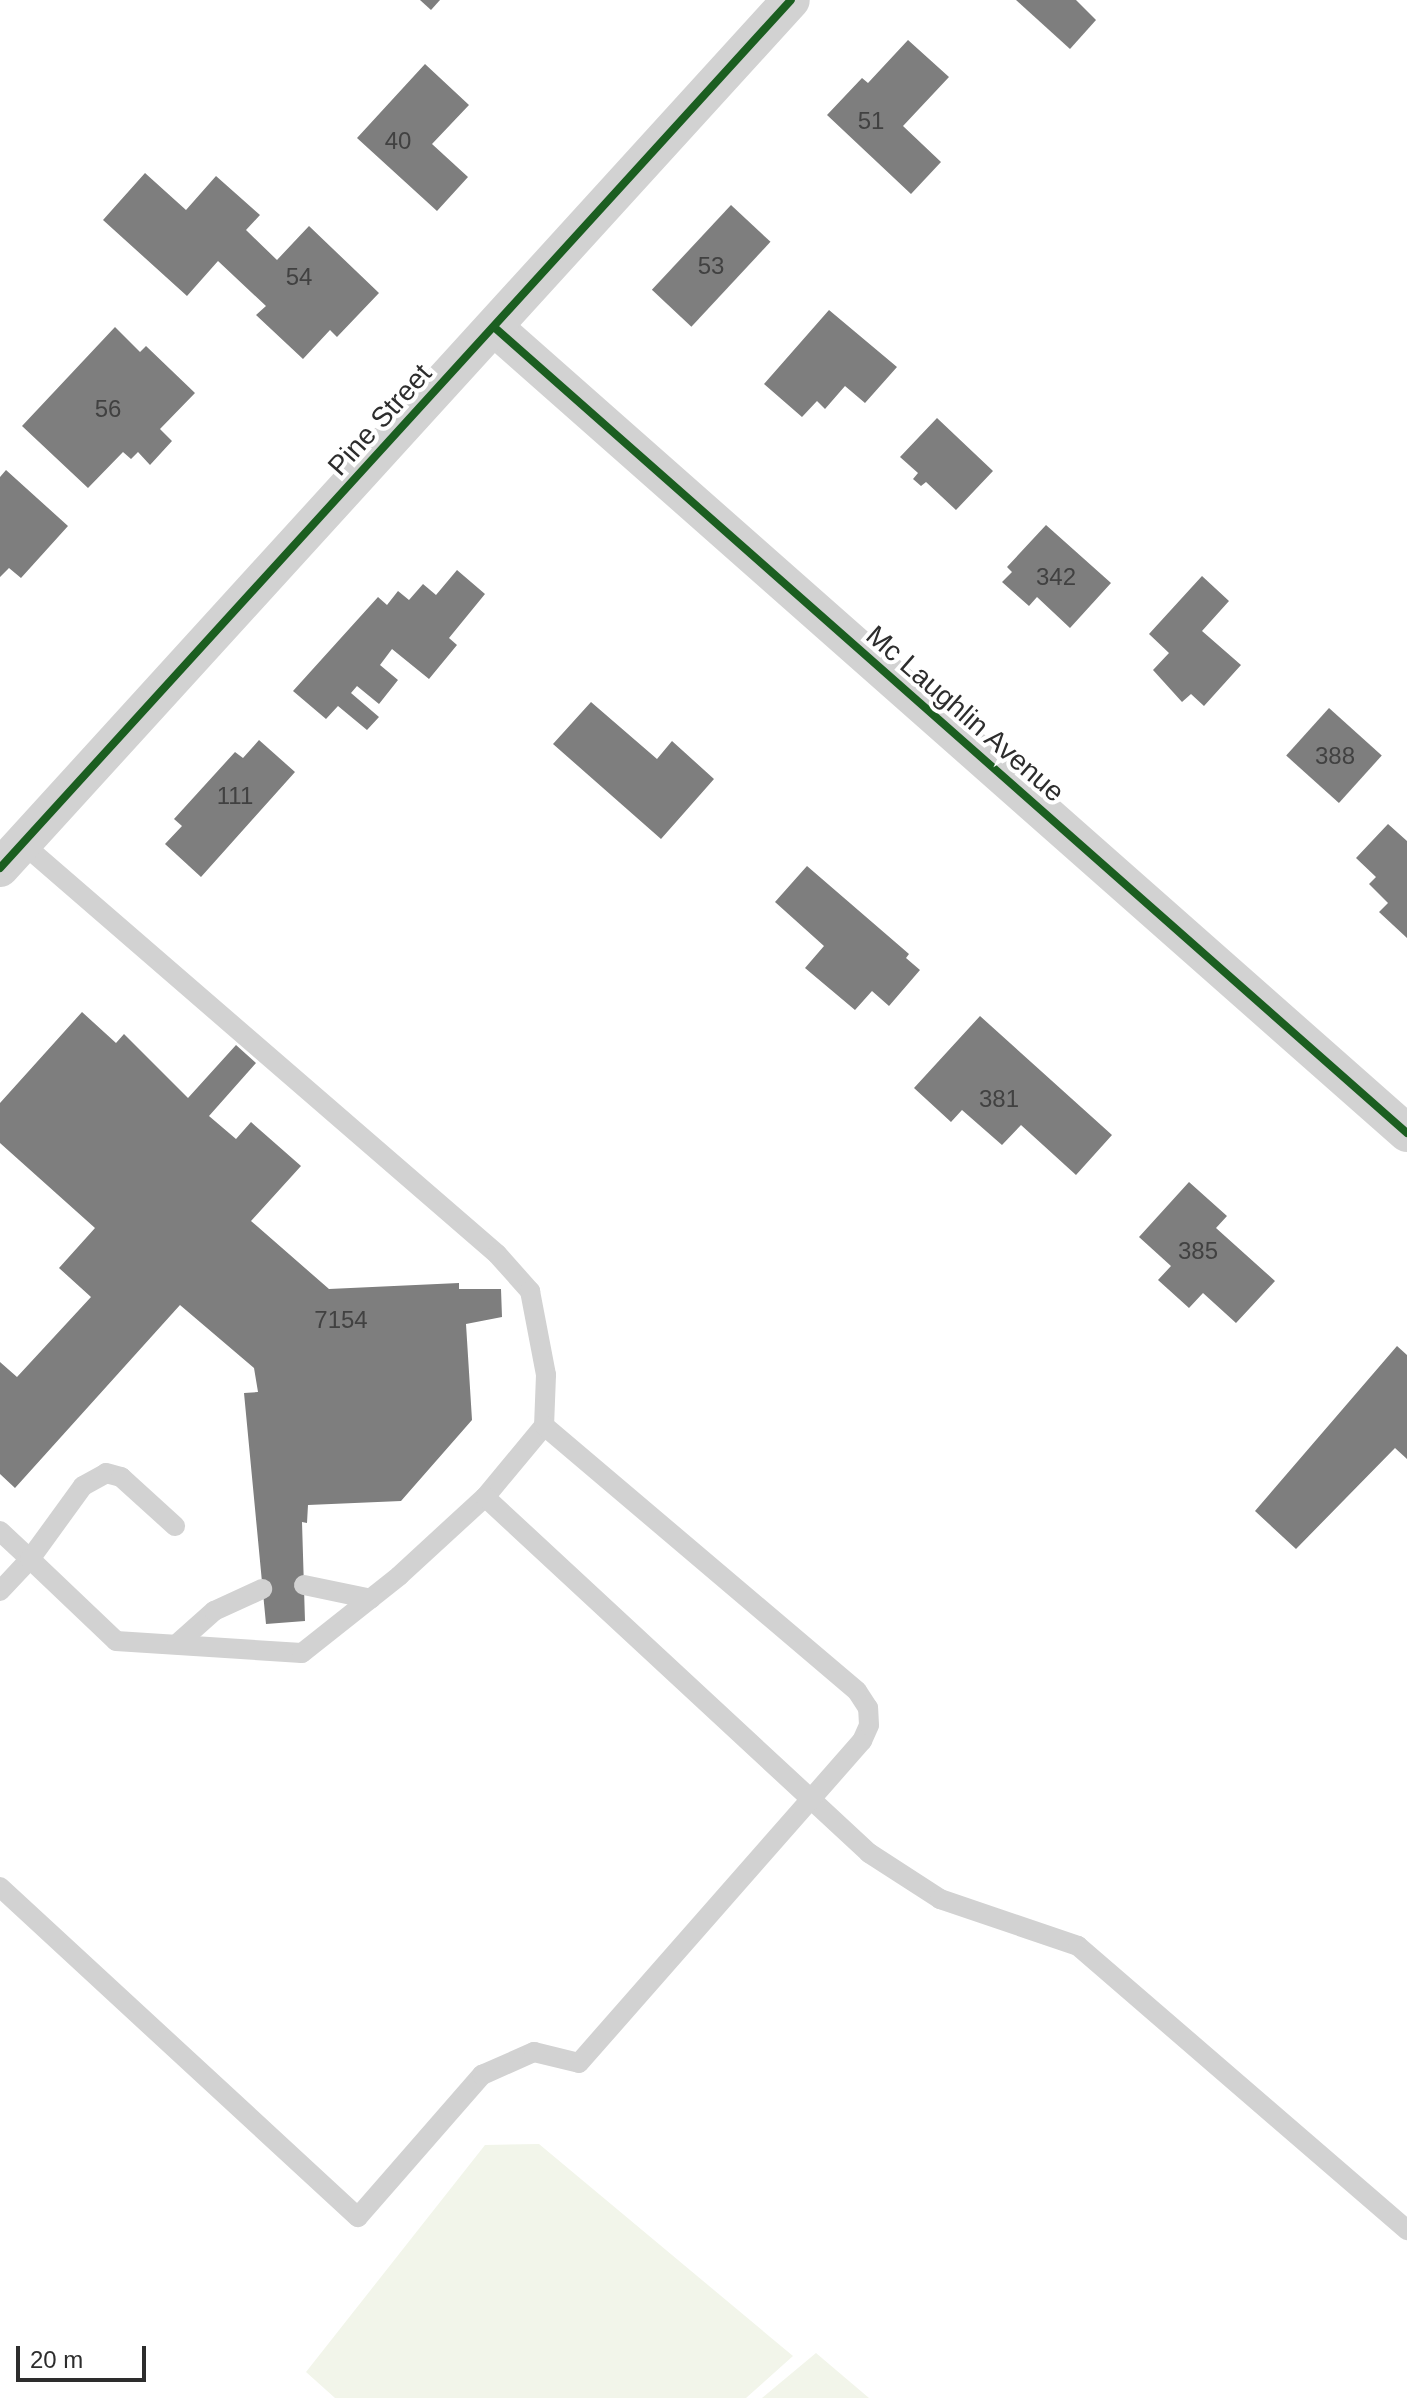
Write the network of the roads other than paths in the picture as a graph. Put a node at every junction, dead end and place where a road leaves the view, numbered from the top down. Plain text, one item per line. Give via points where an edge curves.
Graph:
1 (775, 6) edge
2 (494, 327) junction
3 (11, 856) edge
4 (1407, 1133) edge
5 (544, 1426) junction
6 (485, 1497) junction
7 (175, 1526) dead end
8 (0, 1531) edge
9 (30, 1559) junction
10 (304, 1585) dead end
11 (262, 1589) dead end
12 (0, 1591) edge
13 (371, 1599) junction
14 (177, 1644) junction
15 (810, 1800) junction
16 (0, 1887) edge
17 (1407, 2230) edge

1 - 2 street, Pine Street
2 - 3 street, Pine Street
2 - 4 street, Mc Laughlin Avenue
3 - 5 lane via 497,1254 530,1291 540,1327
5 - 6 lane
5 - 15 lane via 857,1691 868,1708 869,1725 862,1741
6 - 13 lane
6 - 15 lane
7 - 9 lane via 121,1477 106,1473 83,1486
8 - 9 lane
9 - 12 lane
9 - 14 lane via 116,1641
10 - 13 lane
11 - 14 lane via 214,1611
13 - 14 lane via 302,1653
15 - 16 lane via 579,2063 534,2052 482,2075 358,2217
15 - 17 lane via 869,1853 940,1899 1078,1946

